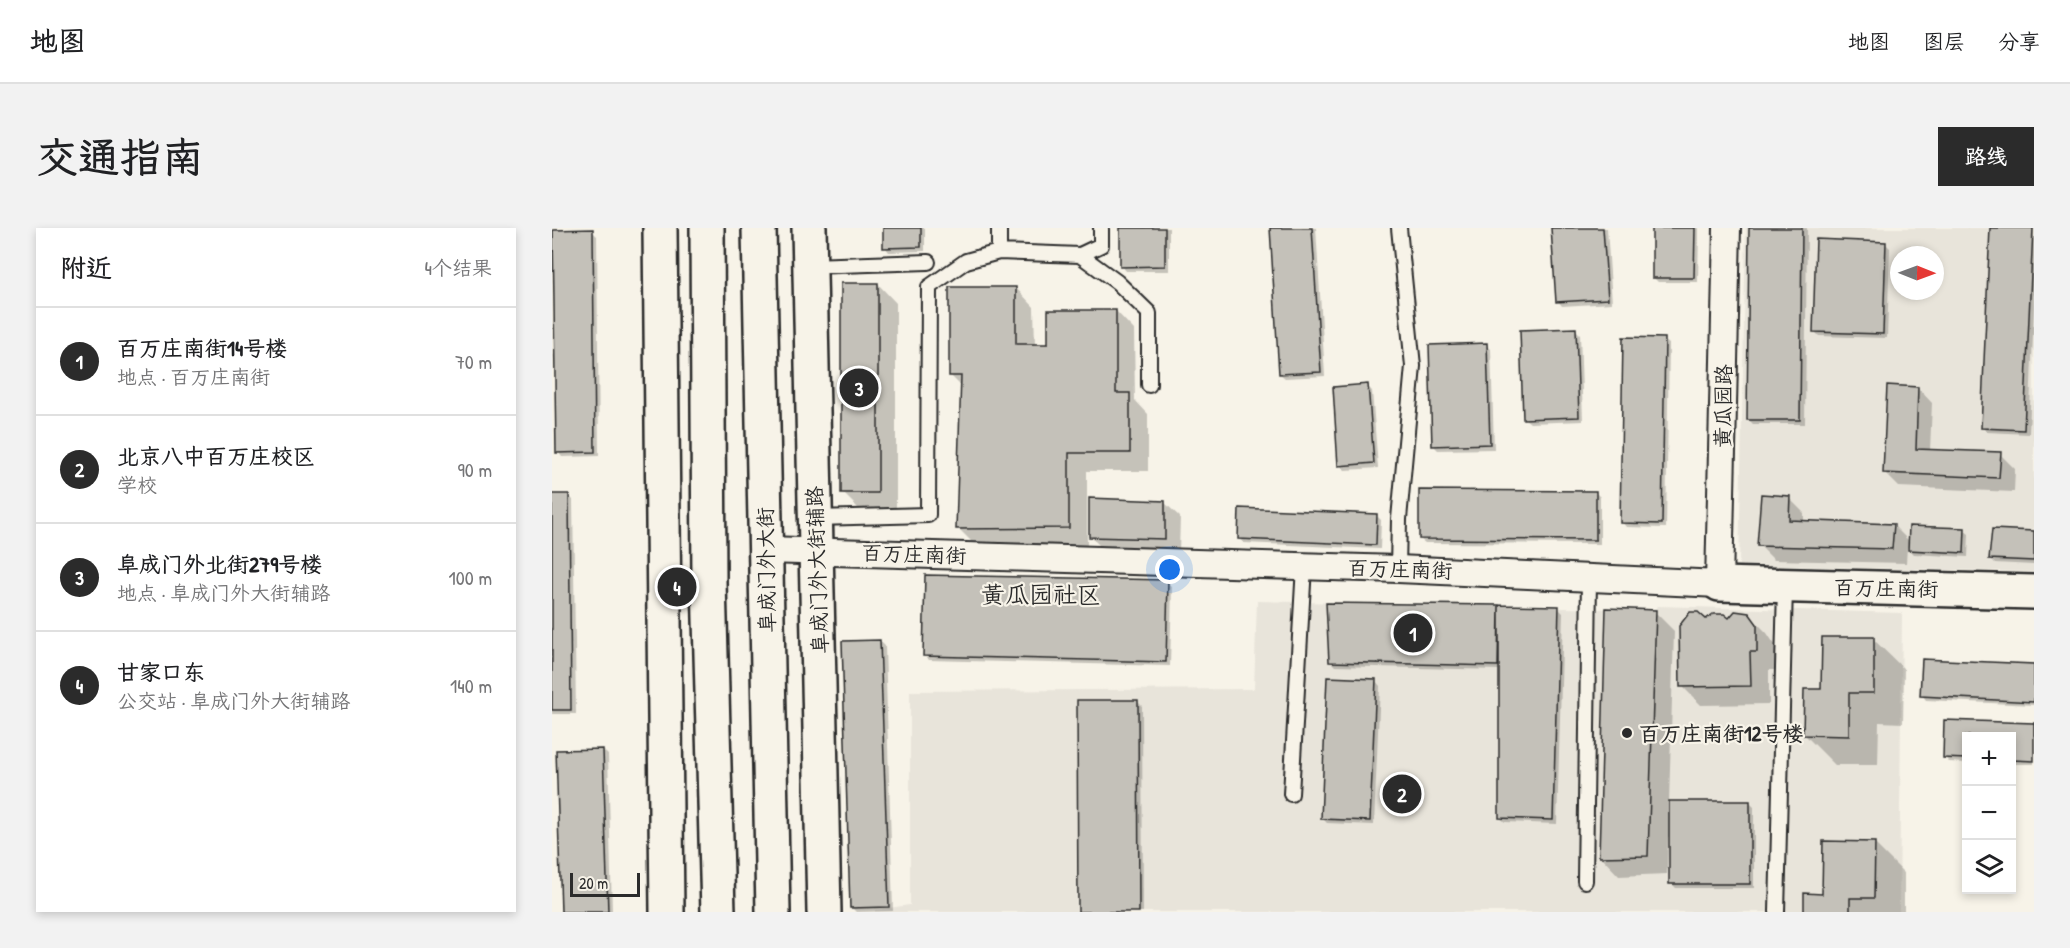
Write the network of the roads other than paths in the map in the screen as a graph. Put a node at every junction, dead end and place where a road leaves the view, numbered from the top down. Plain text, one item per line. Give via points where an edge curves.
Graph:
1 (660, 228) edge
2 (707, 228) edge
3 (759, 228) edge
4 (809, 228) edge
5 (999, 228) edge
6 (1101, 228) edge
7 (1399, 228) edge
8 (1727, 228) edge
9 (999, 252) junction
10 (1080, 255) junction
11 (928, 262) dead end
12 (810, 266) junction
13 (1149, 385) dead end
14 (816, 518) junction
15 (766, 549) junction
16 (818, 551) junction
17 (1304, 566) junction
18 (1398, 569) junction
19 (1589, 578) junction
20 (1719, 584) junction
21 (1785, 586) junction
22 (2034, 592) edge
23 (1291, 794) dead end
24 (1585, 880) dead end
25 (667, 912) edge
26 (718, 912) edge
27 (773, 912) edge
28 (824, 912) edge
29 (1777, 912) edge

1 - 25 main road
2 - 26 main road
3 - 15 main road, 阜成门外大街
4 - 12 main road, 阜成门外大街辅路
5 - 9 lane
6 - 10 lane via 1101,245
7 - 18 lane via 1413,366
8 - 20 street, 黄瓜园路
9 - 10 lane
9 - 14 lane via 966,261 929,287 928,515
10 - 13 lane via 1117,282 1149,313
11 - 12 lane
12 - 14 main road, 阜成门外大街辅路
14 - 16 main road, 阜成门外大街辅路
15 - 16 street, 百万庄南街
15 - 27 main road, 阜成门外大街
16 - 17 street, 百万庄南街
16 - 28 main road, 阜成门外大街辅路
17 - 18 street, 百万庄南街
17 - 23 lane
18 - 19 street, 百万庄南街
19 - 20 street, 百万庄南街
19 - 24 lane
20 - 21 main road, 百万庄南街
21 - 22 main road, 百万庄南街
21 - 29 lane

